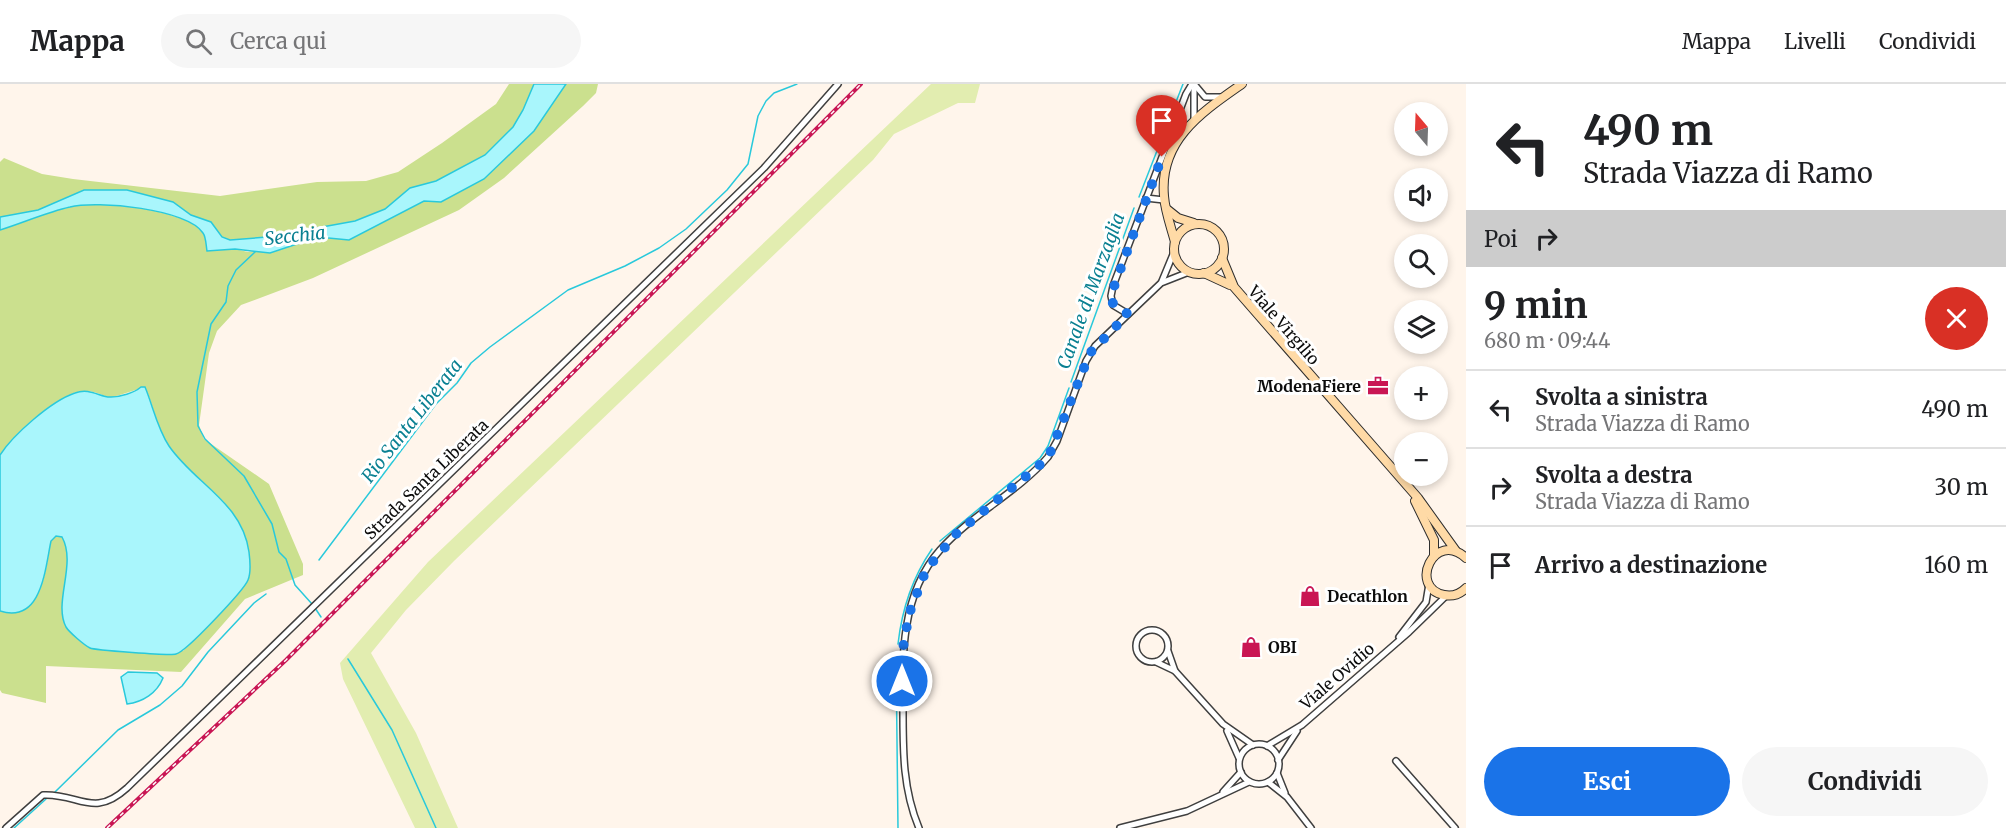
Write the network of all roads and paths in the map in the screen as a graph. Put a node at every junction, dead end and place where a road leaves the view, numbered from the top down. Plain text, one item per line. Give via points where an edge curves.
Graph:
1 (838, 84) edge
2 (1193, 84) edge
3 (1242, 84) edge
4 (1223, 97) junction
5 (1194, 118) junction
6 (1146, 198) junction
7 (1164, 200) junction
8 (1167, 209) junction
9 (1196, 224) junction
10 (1175, 242) junction
11 (1174, 252) junction
12 (1222, 258) junction
13 (1189, 272) junction
14 (1204, 273) junction
15 (1161, 283) junction
16 (1233, 287) junction
17 (1128, 314) junction
18 (1409, 489) junction
19 (1456, 551) junction
20 (1434, 556) junction
21 (1466, 558) edge
22 (1429, 584) junction
23 (1466, 588) edge
24 (1446, 596) junction
25 (1391, 648) junction
26 (1168, 651) junction
27 (1155, 662) junction
28 (1175, 672) junction
29 (1223, 724) junction
30 (1302, 725) junction
31 (1252, 745) junction
32 (1267, 746) junction
33 (1239, 760) junction
34 (1278, 760) junction
35 (1396, 761) dead end
36 (1241, 772) junction
37 (1277, 773) junction
38 (1249, 782) junction
39 (1268, 782) junction
40 (1219, 795) junction
41 (1287, 797) junction
42 (6, 828) edge
43 (919, 828) edge
44 (1119, 828) edge
45 (1311, 828) edge
46 (1455, 828) edge

1 - 42 street, Strada Santa Liberata via 764,168 118,796 91,804 43,795
2 - 4 street via 1204,97
2 - 5 street
2 - 6 street
3 - 4 street
4 - 5 street
5 - 7 street via 1170,153
6 - 7 street
6 - 17 street via 1111,297 1115,308
7 - 8 street
8 - 9 street
8 - 10 street
9 - 10 street via 1185,228
9 - 12 street via 1209,226 1220,236
10 - 11 street
11 - 13 street via 1177,262
11 - 15 street
12 - 14 street via 1215,268
12 - 16 street, Viale Virgilio
13 - 14 street
13 - 15 street
14 - 16 street, Viale Virgilio
15 - 17 street
16 - 18 street, Viale Virgilio
17 - 43 street via 1090,353 1048,458 956,534 937,554 921,580 909,614 902,658 904,771
18 - 19 street, Viale Virgilio
18 - 20 street, Viale Virgilio via 1431,532
19 - 20 street
19 - 21 street, Viale Virgilio
20 - 22 street via 1426,569
22 - 24 street
22 - 25 street, Viale Ovidio via 1426,602
23 - 24 street
24 - 25 street, Viale Ovidio
25 - 30 street, Viale Ovidio
26 - 27 street
26 - 27 street via 1168,641 1161,632 1149,630 1142,634 1137,641 1138,653
26 - 28 street
27 - 28 street
28 - 29 street
29 - 31 street
29 - 33 street
30 - 32 street, Viale Ovidio
30 - 34 street, Viale Ovidio
31 - 32 street
31 - 33 street
32 - 34 street
33 - 36 street
34 - 37 street
35 - 46 street
36 - 38 street
36 - 40 street
37 - 39 street
37 - 41 street
38 - 39 street
38 - 40 street
39 - 41 street
40 - 44 street via 1173,816
41 - 45 street

